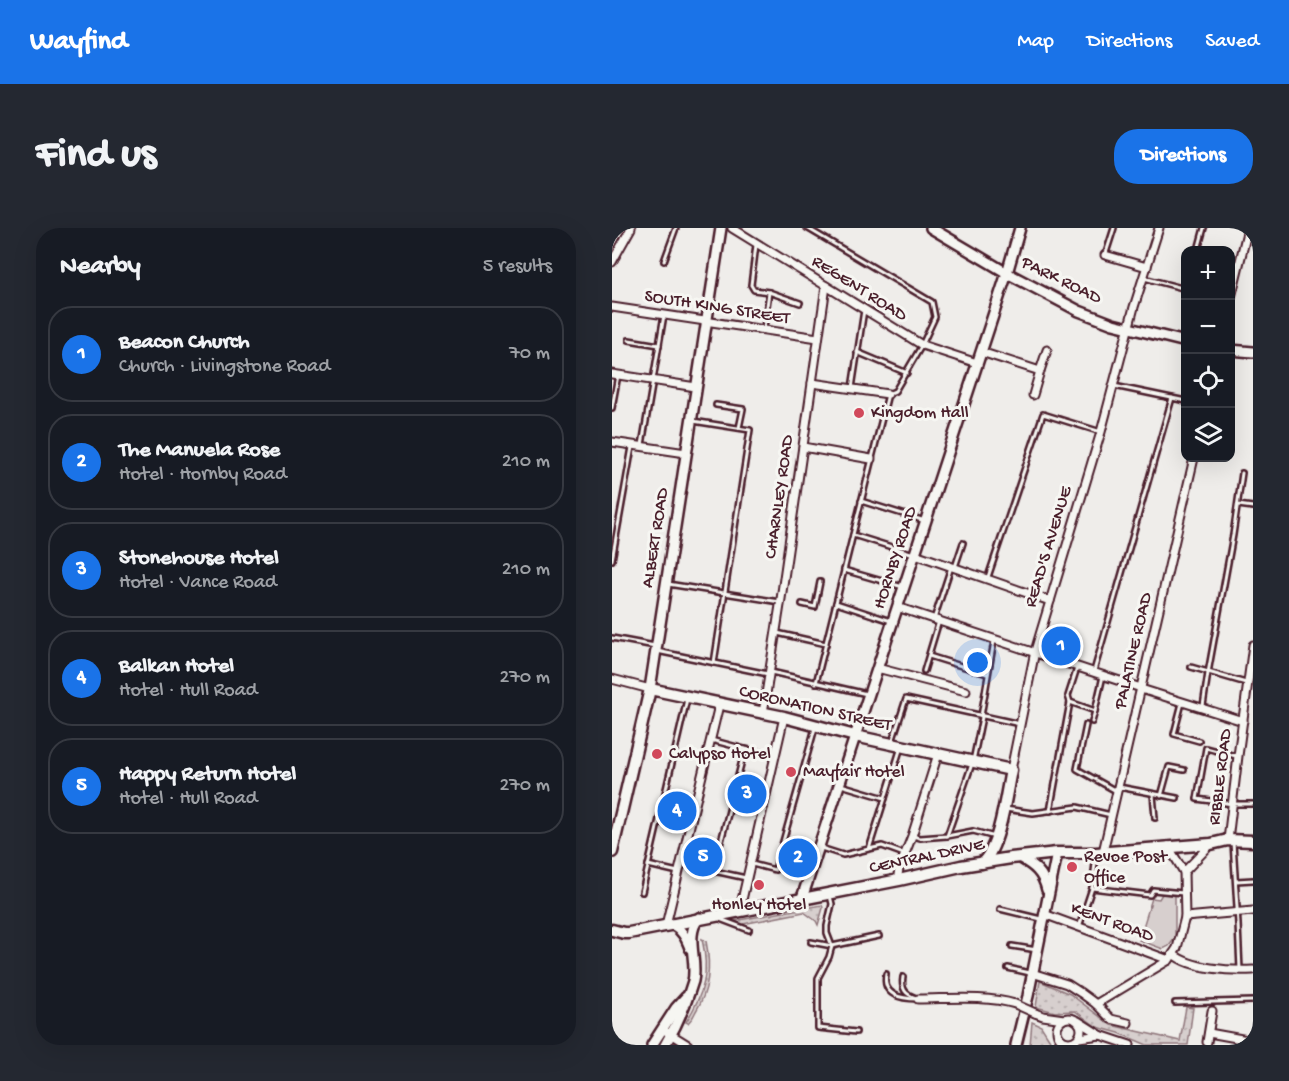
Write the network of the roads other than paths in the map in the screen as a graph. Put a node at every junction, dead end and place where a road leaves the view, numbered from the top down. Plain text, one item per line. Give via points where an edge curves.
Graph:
1 (631, 228) edge
2 (676, 228) edge
3 (721, 228) edge
4 (807, 228) edge
5 (931, 228) edge
6 (1020, 228) edge
7 (1114, 228) edge
8 (1159, 228) edge
9 (1204, 228) edge
10 (1248, 228) edge
11 (735, 229) edge
12 (757, 243) junction
13 (1199, 246) edge
14 (1105, 255) joint
15 (664, 261) dead end
16 (612, 262) edge
17 (1147, 267) junction
18 (1007, 273) junction
19 (1143, 278) junction
20 (826, 286) junction
21 (1181, 288) edge
22 (769, 292) junction
23 (1231, 300) edge
24 (800, 303) dead end
25 (612, 307) edge
26 (864, 310) junction
27 (664, 315) junction
28 (707, 321) junction
29 (1128, 328) junction
30 (764, 330) junction
31 (818, 338) junction
32 (629, 339) dead end
33 (1181, 341) edge
34 (659, 345) junction
35 (922, 345) junction
36 (1047, 350) dead end
37 (1235, 350) edge
38 (857, 352) junction
39 (981, 352) junction
40 (1253, 352) edge
41 (977, 363) junction
42 (1040, 371) junction
43 (907, 373) junction
44 (615, 374) edge
45 (653, 380) junction
46 (812, 382) junction
47 (1114, 386) junction
48 (696, 387) junction
49 (852, 388) junction
50 (888, 394) junction
51 (1033, 395) dead end
52 (1172, 398) junction
53 (1181, 400) edge
54 (716, 405) dead end
55 (612, 408) edge
56 (691, 420) junction
57 (739, 428) junction
58 (1101, 432) junction
59 (612, 442) edge
60 (632, 445) junction
61 (642, 446) junction
62 (803, 447) junction
63 (686, 453) junction
64 (871, 459) junction
65 (1193, 462) edge
66 (1242, 473) dead end
67 (861, 501) junction
68 (1238, 505) junction
69 (1253, 507) edge
70 (925, 521) junction
71 (853, 535) junction
72 (963, 543) dead end
73 (915, 554) junction
74 (612, 560) edge
75 (953, 568) junction
76 (844, 570) junction
77 (987, 579) junction
78 (820, 582) dead end
79 (666, 584) junction
80 (904, 588) junction
81 (725, 592) junction
82 (781, 601) junction
83 (789, 601) dead end
84 (1050, 601) junction
85 (836, 603) junction
86 (802, 604) dead end
87 (897, 606) junction
88 (937, 619) junction
89 (892, 621) junction
90 (776, 632) junction
91 (612, 638) edge
92 (995, 639) junction
93 (826, 644) junction
94 (1253, 645) edge
95 (656, 649) junction
96 (1035, 651) junction
97 (929, 656) junction
98 (714, 663) junction
99 (1077, 667) junction
100 (877, 668) junction
101 (1191, 668) dead end
102 (924, 671) dead end
103 (770, 673) junction
104 (1094, 673) junction
105 (1208, 673) junction
106 (988, 674) junction
107 (1103, 676) junction
108 (612, 679) edge
109 (816, 683) junction
110 (1248, 684) junction
111 (650, 688) junction
112 (1141, 688) junction
113 (966, 690) dead end
114 (868, 695) junction
115 (687, 697) junction
116 (1070, 702) junction
117 (1182, 702) junction
118 (719, 705) junction
119 (1203, 708) junction
120 (1095, 711) junction
121 (763, 713) junction
122 (981, 716) junction
123 (784, 717) junction
124 (1243, 721) junction
125 (1092, 722) dead end
126 (1020, 724) junction
127 (1086, 725) dead end
128 (816, 726) junction
129 (855, 736) junction
130 (711, 740) junction
131 (1199, 741) dead end
132 (897, 744) junction
133 (745, 749) junction
134 (938, 754) junction
135 (776, 755) junction
136 (1238, 756) junction
137 (973, 761) junction
138 (1011, 770) junction
139 (1184, 770) dead end
140 (840, 784) junction
141 (1118, 789) junction
142 (1153, 794) junction
143 (1161, 796) junction
144 (885, 798) junction
145 (1177, 798) dead end
146 (1233, 804) junction
147 (1253, 804) edge
148 (1003, 808) junction
149 (1050, 811) junction
150 (1112, 815) junction
151 (1155, 818) dead end
152 (615, 824) edge
153 (912, 836) junction
154 (948, 836) junction
155 (996, 838) junction
156 (1230, 840) junction
157 (1253, 841) edge
158 (1210, 844) junction
159 (1168, 846) junction
160 (819, 848) junction
161 (869, 849) junction
162 (612, 852) edge
163 (1057, 853) junction
164 (1099, 853) junction
165 (904, 854) junction
166 (1015, 857) junction
167 (982, 862) junction
168 (751, 863) junction
169 (681, 864) junction
170 (648, 866) junction
171 (713, 872) junction
172 (1184, 872) junction
173 (679, 873) junction
174 (747, 878) junction
175 (899, 880) junction
176 (1253, 880) edge
177 (1236, 881) junction
178 (1092, 888) junction
179 (642, 892) dead end
180 (829, 894) junction
181 (1183, 894) junction
182 (1047, 896) junction
183 (802, 898) junction
184 (1000, 909) dead end
185 (741, 911) junction
186 (1253, 911) edge
187 (1237, 912) junction
188 (714, 916) junction
189 (1043, 917) junction
190 (1185, 917) junction
191 (699, 918) junction
192 (669, 925) junction
193 (1079, 927) junction
194 (749, 930) dead end
195 (613, 931) edge
196 (879, 936) dead end
197 (811, 942) dead end
198 (832, 946) junction
199 (1012, 946) dead end
200 (1037, 950) junction
201 (693, 956) junction
202 (1171, 957) junction
203 (1008, 968) dead end
204 (1253, 970) edge
205 (1240, 971) junction
206 (1032, 973) junction
207 (886, 974) dead end
208 (903, 977) dead end
209 (686, 997) junction
210 (918, 999) junction
211 (1253, 1001) edge
212 (1176, 1003) dead end
213 (1096, 1005) junction
214 (1212, 1011) dead end
215 (1039, 1015) junction
216 (1064, 1019) junction
217 (1078, 1021) junction
218 (1128, 1023) dead end
219 (662, 1029) junction
220 (1057, 1031) junction
221 (856, 1032) dead end
222 (1209, 1033) junction
223 (671, 1035) junction
224 (1100, 1035) junction
225 (1253, 1039) edge
226 (1075, 1042) edge
227 (1208, 1042) dead end
228 (652, 1045) edge
229 (665, 1045) edge
230 (688, 1045) edge
231 (1016, 1045) edge
232 (1130, 1045) edge

1 - 16 street
2 - 15 lane
3 - 28 main road, ALBERT ROAD
4 - 35 lane via 932,302 935,317
5 - 18 main road, PARK ROAD
6 - 18 main road, HORNBY ROAD
7 - 14 lane
8 - 17 street, READ'S AVENUE
9 - 13 lane
10 - 23 street
11 - 12 street, REGENT ROAD
12 - 20 street, REGENT ROAD
12 - 22 lane via 751,285 754,290
14 - 17 street
17 - 19 street, READ'S AVENUE
18 - 29 main road, PARK ROAD via 1078,311
18 - 39 main road, HORNBY ROAD
19 - 21 lane
19 - 29 street, READ'S AVENUE
20 - 26 street, REGENT ROAD
20 - 31 street, CHARNLEY ROAD
22 - 24 lane
22 - 30 lane
25 - 27 street, SOUTH KING STREET
26 - 35 street, REGENT ROAD
26 - 38 lane
27 - 28 street, SOUTH KING STREET
27 - 34 lane
28 - 30 street, SOUTH KING STREET
28 - 48 main road, ALBERT ROAD
29 - 33 main road, PARK ROAD
29 - 47 street, READ'S AVENUE
30 - 31 street, SOUTH KING STREET
31 - 46 street, CHARNLEY ROAD
32 - 34 lane
34 - 45 lane
35 - 41 street, REGENT ROAD
35 - 43 lane
36 - 42 street
37 - 40 main road
38 - 43 lane
38 - 49 lane
39 - 41 main road, HORNBY ROAD
39 - 42 street
41 - 70 main road, HORNBY ROAD
42 - 51 street
43 - 50 lane via 895,391
44 - 45 street
44 - 55 lane
45 - 48 street
45 - 61 lane
46 - 49 street
46 - 62 street, CHARNLEY ROAD
47 - 52 lane
47 - 58 street, READ'S AVENUE
48 - 56 main road, ALBERT ROAD
49 - 50 street
50 - 64 lane
52 - 53 lane
52 - 104 lane
54 - 57 lane via 743,409
56 - 57 lane
56 - 63 main road, ALBERT ROAD
57 - 81 lane via 750,430
58 - 77 lane via 1043,414
58 - 84 street, READ'S AVENUE
59 - 60 street
60 - 61 street
60 - 74 lane
61 - 63 street
62 - 64 street
62 - 82 street, CHARNLEY ROAD
63 - 79 main road, ALBERT ROAD
64 - 67 lane
65 - 112 street, PALATINE ROAD
66 - 68 lane
67 - 70 lane
67 - 71 lane
68 - 69 lane
68 - 105 lane
70 - 73 main road, HORNBY ROAD
71 - 73 lane
71 - 76 lane
72 - 75 lane
73 - 75 street
73 - 80 main road, HORNBY ROAD
75 - 77 street
75 - 88 lane
76 - 80 lane
76 - 85 lane
77 - 84 street
78 - 86 lane via 815,607
79 - 81 lane
79 - 95 main road, ALBERT ROAD
80 - 87 main road, HORNBY ROAD
81 - 82 lane
81 - 98 lane
82 - 83 lane
82 - 90 street, CHARNLEY ROAD
84 - 96 street, READ'S AVENUE
85 - 89 lane
85 - 93 lane
87 - 88 street
87 - 89 main road, HORNBY ROAD
88 - 92 street
88 - 97 lane
89 - 100 main road, HORNBY ROAD
90 - 93 lane
90 - 103 street, CHARNLEY ROAD
91 - 95 lane
92 - 96 street
92 - 106 lane
93 - 109 lane
94 - 110 street, RIBBLE ROAD
95 - 98 lane
95 - 111 main road, ALBERT ROAD
96 - 99 street
96 - 126 street, READ'S AVENUE
97 - 102 lane
97 - 106 lane
98 - 103 lane
99 - 104 street
99 - 116 lane via 1068,696
100 - 113 street
100 - 114 main road, HORNBY ROAD
101 - 105 lane
103 - 109 lane
103 - 121 street, CHARNLEY ROAD
104 - 107 street
105 - 110 lane
105 - 119 lane
106 - 122 lane
107 - 112 street
107 - 120 lane
108 - 111 street, CORONATION STREET
109 - 114 lane
110 - 124 street, RIBBLE ROAD
111 - 115 main road, CORONATION STREET
111 - 152 main road, ALBERT ROAD
112 - 117 street
112 - 141 street, PALATINE ROAD
114 - 129 main road, HORNBY ROAD
115 - 118 main road, CORONATION STREET
115 - 170 lane
116 - 120 lane
116 - 149 lane
117 - 119 street
117 - 131 lane via 1174,734
118 - 121 main road, CORONATION STREET
118 - 130 street
119 - 124 street
120 - 125 lane
121 - 123 main road, CORONATION STREET
122 - 126 lane
122 - 132 lane via 906,699
122 - 137 lane
123 - 128 main road, CORONATION STREET
123 - 135 street
124 - 136 street, RIBBLE ROAD
126 - 138 street, READ'S AVENUE
127 - 141 lane via 1077,769
128 - 129 main road, CORONATION STREET
128 - 168 lane via 776,870
129 - 132 main road, CORONATION STREET
129 - 140 main road, HORNBY ROAD
130 - 133 lane
130 - 169 street
132 - 134 main road, CORONATION STREET
132 - 144 lane
133 - 135 lane
133 - 171 lane
134 - 137 main road, CORONATION STREET
134 - 153 street
135 - 168 street
136 - 146 street, RIBBLE ROAD
136 - 146 lane via 1206,748 1197,799
137 - 138 main road, CORONATION STREET
137 - 154 lane
138 - 148 main road, READ'S AVENUE
139 - 143 lane via 1168,767
140 - 144 lane
140 - 160 main road, HORNBY ROAD
141 - 142 lane
141 - 150 street, PALATINE ROAD
142 - 143 lane
142 - 151 lane
143 - 145 lane
144 - 161 lane
146 - 147 lane
146 - 156 street, RIBBLE ROAD
148 - 149 lane via 1033,813
148 - 155 main road, READ'S AVENUE
149 - 150 lane via 1077,807
150 - 164 street, PALATINE ROAD
152 - 162 main road, ALBERT ROAD
153 - 154 lane
153 - 165 street
154 - 155 lane via 973,831
155 - 166 main road via 1000,847
155 - 167 main road, READ'S AVENUE via 991,853
156 - 157 main road, CENTRAL DRIVE
156 - 158 main road, CENTRAL DRIVE
156 - 177 lane
158 - 159 main road, CENTRAL DRIVE
158 - 172 street
159 - 164 main road, CENTRAL DRIVE
159 - 172 street
160 - 161 lane via 843,855
160 - 183 main road, HORNBY ROAD
161 - 165 lane via 882,846
163 - 164 main road, CENTRAL DRIVE
163 - 166 main road, CENTRAL DRIVE
163 - 182 main road
164 - 178 lane
165 - 175 street
166 - 167 main road, CENTRAL DRIVE
166 - 182 main road via 1043,877
167 - 175 main road, CENTRAL DRIVE
168 - 174 street
169 - 171 lane
169 - 173 street
170 - 173 lane
170 - 179 lane
171 - 174 lane
172 - 181 street
173 - 192 street
174 - 185 street
175 - 180 main road, CENTRAL DRIVE
176 - 177 lane
177 - 187 lane
178 - 181 lane via 1150,895 1154,890
178 - 193 lane
180 - 183 main road, CENTRAL DRIVE
180 - 198 lane via 832,904 827,933
181 - 190 street
182 - 189 main road
183 - 185 main road, CENTRAL DRIVE
184 - 189 lane
185 - 188 main road, CENTRAL DRIVE
186 - 187 street
187 - 190 street
187 - 205 lane
188 - 191 main road, CENTRAL DRIVE
188 - 194 lane
189 - 193 street, KENT ROAD
189 - 200 main road
190 - 202 street via 1180,942
191 - 192 main road, CENTRAL DRIVE
191 - 201 main road via 692,931
192 - 195 main road, CENTRAL DRIVE via 624,933
192 - 201 main road via 680,929
193 - 202 street, KENT ROAD
196 - 198 lane
197 - 198 lane
198 - 221 lane via 818,978 818,1028
199 - 200 lane
200 - 206 main road
201 - 209 main road via 695,970
202 - 205 street, KENT ROAD
202 - 213 street
203 - 206 lane
204 - 205 street, KENT ROAD
206 - 213 street via 1067,984
206 - 231 main road
207 - 210 lane via 885,983 893,994
208 - 210 lane via 904,990
209 - 219 main road
209 - 223 main road
210 - 215 street, bridge via 988,999
211 - 212 lane
213 - 218 street via 1111,1019
214 - 222 street
215 - 216 street
215 - 220 street
216 - 217 street
216 - 220 street
217 - 224 street
217 - 226 street via 1081,1028
219 - 223 street
219 - 228 main road
220 - 226 street via 1063,1041
222 - 225 street
222 - 227 street
223 - 229 main road
223 - 230 street
224 - 226 street
224 - 232 street

